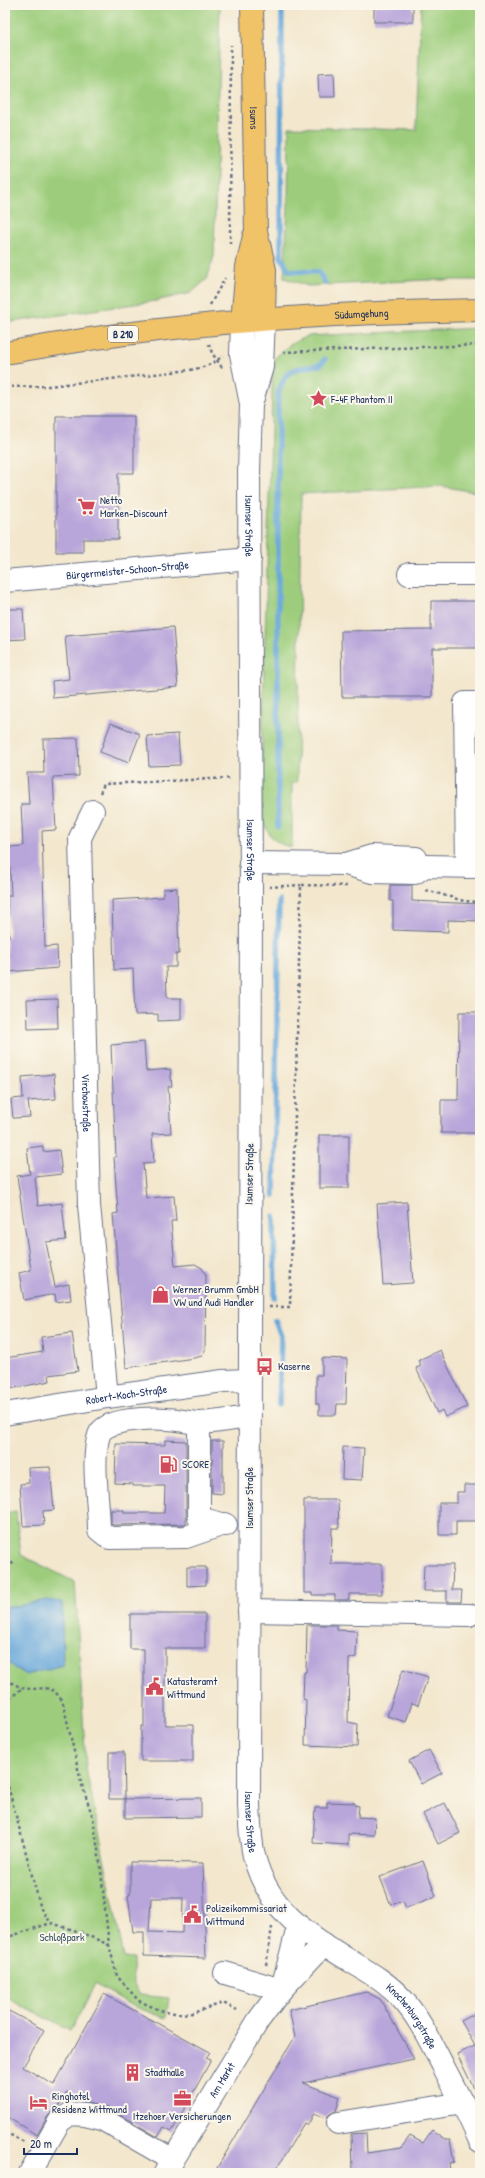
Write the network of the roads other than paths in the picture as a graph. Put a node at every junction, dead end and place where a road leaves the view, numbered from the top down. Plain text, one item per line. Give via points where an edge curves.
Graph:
1 (252, 5) edge
2 (256, 231) junction
3 (480, 310) edge
4 (264, 319) junction
5 (242, 321) junction
6 (5, 353) edge
7 (251, 353) junction
8 (250, 559) junction
9 (409, 574) dead end
10 (480, 574) edge
11 (5, 581) edge
12 (480, 703) edge
13 (93, 811) road end
14 (250, 863) junction
15 (474, 867) edge
16 (249, 1380) junction
17 (107, 1397) junction
18 (5, 1414) edge
19 (249, 1417) junction
20 (199, 1423) junction
21 (224, 1524) junction
22 (249, 1528) junction
23 (249, 1611) junction
24 (469, 1615) dead end
25 (301, 1928) junction
26 (324, 1944) junction
27 (225, 1973) dead end
28 (281, 1990) junction
29 (463, 2103) junction
30 (338, 2123) dead end
31 (480, 2141) edge
32 (169, 2166) edge
33 (30, 2173) edge

1 - 2 main road, Isums
2 - 4 main road, Isums via 265,270
2 - 5 main road, Isums via 247,267
3 - 4 main road, Südumgehung / B 210 via 378,312
4 - 5 main road, Südumgehung / B 210
4 - 7 street, Isumser Straße
5 - 6 main road, B 210 via 132,333
5 - 7 street, Isumser Straße
7 - 8 street, Isumser Straße
8 - 11 street, Bürgermeister-Schoon-Straße
8 - 14 street, Isumser Straße
9 - 10 street
12 - 15 street via 465,703
13 - 17 street, Virchowstraße via 80,838 87,1133 89,1204
14 - 15 street via 340,861 372,856 415,858 425,866
14 - 16 street, Isumser Straße
16 - 17 street, Robert-Koch-Straße via 223,1381
16 - 19 street, Isumser Straße
17 - 18 street, Robert-Koch-Straße
19 - 20 street
19 - 22 street, Isumser Straße
20 - 21 street via 199,1518
20 - 21 street via 167,1419 108,1425 100,1434 97,1444 99,1530 109,1538 186,1537
21 - 22 street
22 - 23 street, Isumser Straße
23 - 24 street
23 - 25 street, Isumser Straße via 249,1805 254,1856 264,1882 277,1904
25 - 26 street, Knochenburgstraße
25 - 28 street, Am Markt via 296,1935
26 - 28 street, Am Markt
26 - 29 street, Knochenburgstraße via 377,1977 404,2001 424,2029
27 - 28 street
28 - 32 street, Am Markt via 258,2022
29 - 30 street
29 - 31 street, Knochenburgstraße
32 - 33 street via 102,2119 70,2114 59,2122

